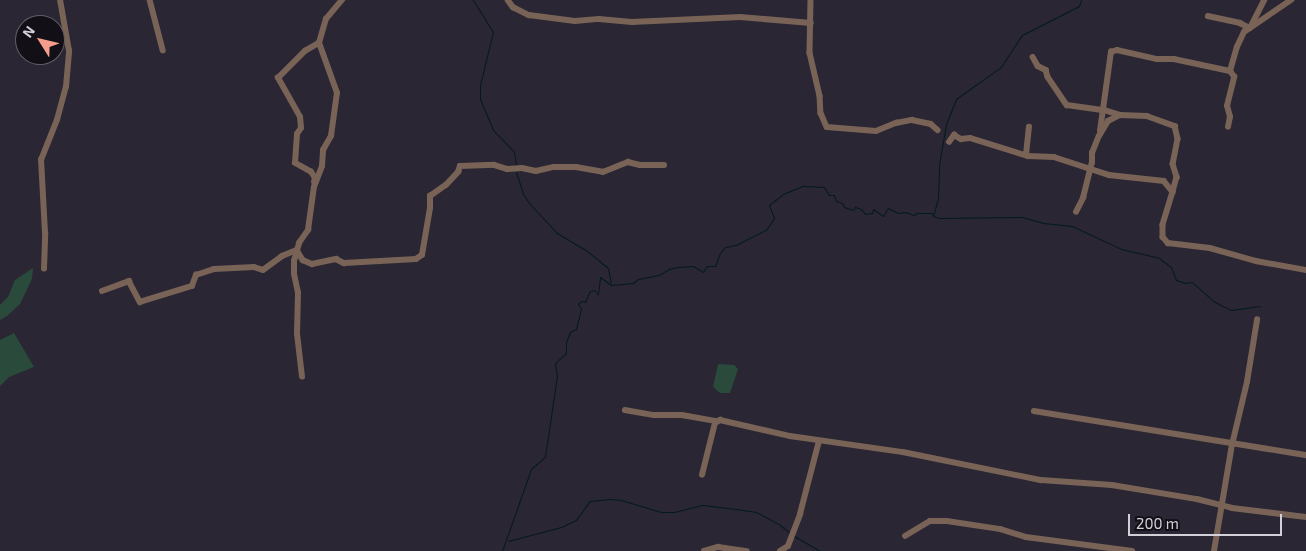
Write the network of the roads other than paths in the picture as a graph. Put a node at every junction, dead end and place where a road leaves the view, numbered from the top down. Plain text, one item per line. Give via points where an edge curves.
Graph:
1 (60, 0) edge
2 (150, 0) edge
3 (342, 0) edge
4 (508, 0) edge
5 (812, 0) edge
6 (1264, 0) edge
7 (1291, 0) edge
8 (1208, 16) dead end
9 (811, 23) junction
10 (1250, 28) junction
11 (319, 43) junction
12 (163, 50) dead end
13 (1033, 57) dead end
14 (1230, 71) junction
15 (1104, 110) junction
16 (1120, 115) junction
17 (1029, 127) dead end
18 (1228, 127) dead end
19 (938, 130) dead end
20 (1099, 136) junction
21 (949, 142) dead end
22 (1026, 155) junction
23 (664, 165) dead end
24 (1091, 169) junction
25 (314, 187) junction
26 (1173, 192) junction
27 (1076, 212) dead end
28 (297, 250) junction
29 (44, 269) dead end
30 (1306, 270) edge
31 (102, 291) dead end
32 (1257, 320) dead end
33 (302, 377) dead end
34 (625, 410) dead end
35 (1034, 411) dead end
36 (717, 421) junction
37 (819, 441) junction
38 (1232, 444) junction
39 (1306, 455) edge
40 (702, 475) dead end
41 (1223, 505) junction
42 (1306, 517) edge
43 (905, 536) dead end
44 (704, 551) edge
45 (747, 551) edge
46 (780, 551) edge
47 (1132, 551) edge
48 (1214, 551) edge

1 - 29 street via 69,51 66,87 41,160
2 - 12 street
3 - 11 street via 326,19
4 - 9 street via 513,7 529,15 575,21 740,17
5 - 9 street
6 - 10 street
7 - 10 street
8 - 10 street
9 - 19 street via 810,53 821,113 827,127 876,131 896,122 912,120 931,124
10 - 14 street via 1244,32 1237,47
11 - 25 street via 337,93 331,136 323,150 322,166
11 - 25 street via 305,51 278,78 300,118 295,163 311,172 315,178
13 - 15 street via 1038,66 1046,70 1067,105
14 - 15 street via 1117,50 1111,52
14 - 18 street via 1234,77 1227,106
15 - 16 street
15 - 20 street
16 - 20 street via 1108,121
16 - 26 street via 1147,116 1175,126 1178,139 1173,164 1177,177
17 - 22 street
20 - 24 street via 1092,153
21 - 22 street via 954,135
22 - 24 street via 1054,157
23 - 28 street via 628,162 604,172 576,167 536,171 507,169 494,164 460,166 446,185 430,196 422,255 416,259 344,263 336,259 312,264 303,260
24 - 26 street via 1109,175 1164,181
24 - 27 street
25 - 28 street via 308,230
26 - 30 street via 1163,225 1163,237 1168,243 1210,248
28 - 31 street via 263,270 222,269 196,275 192,286 140,302 129,281
28 - 33 street via 294,274 298,293 297,334
32 - 38 street
34 - 36 street
35 - 38 street
36 - 37 street via 726,420
36 - 40 street
37 - 41 street via 903,452 1041,480 1112,486
37 - 46 street via 800,514 788,546
38 - 39 street
38 - 41 street
41 - 42 street
41 - 48 street
43 - 47 street via 930,522 947,521 1000,529 1026,537
44 - 45 street via 718,547

